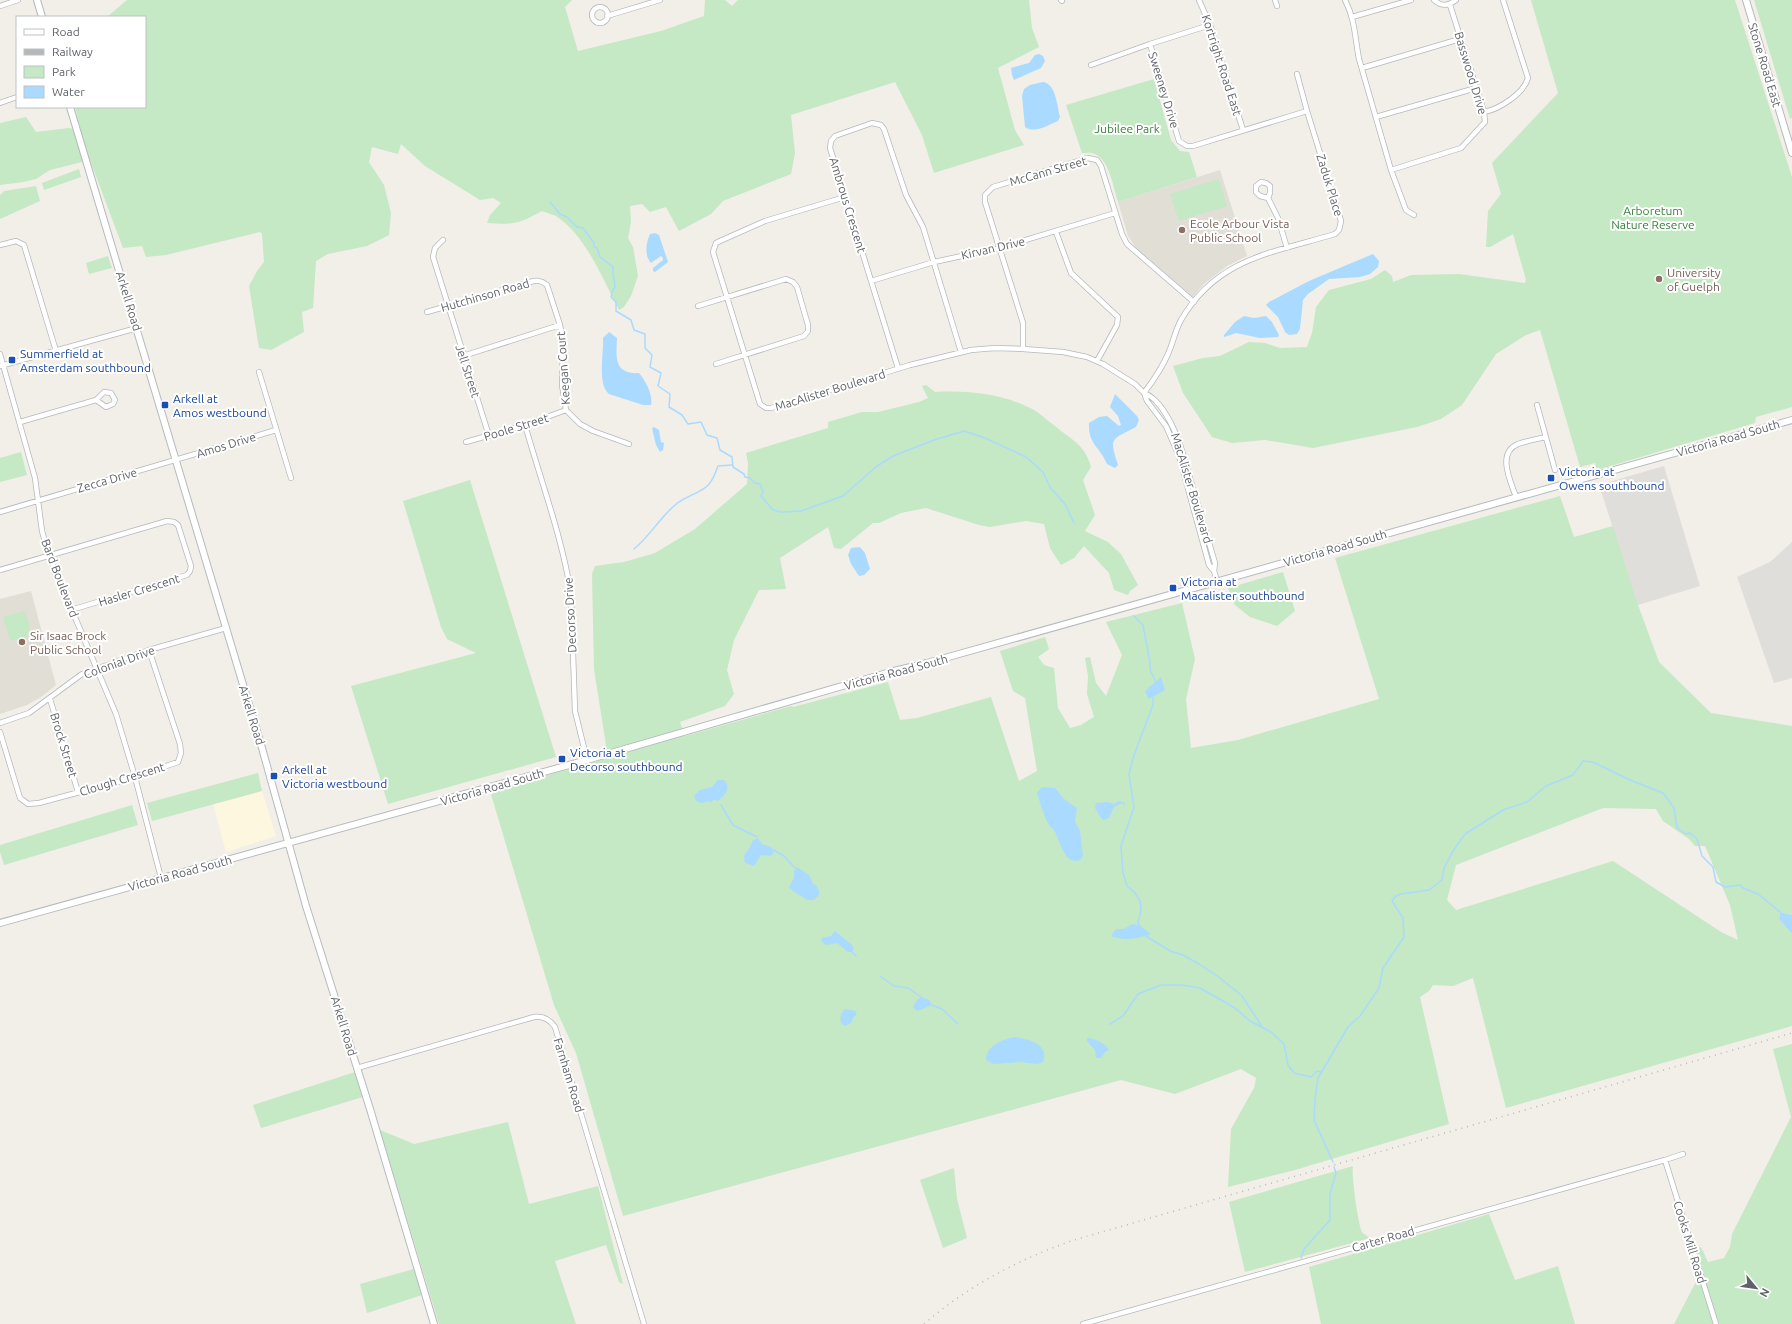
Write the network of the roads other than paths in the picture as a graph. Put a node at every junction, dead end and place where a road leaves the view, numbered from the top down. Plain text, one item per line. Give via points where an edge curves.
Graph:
1 (18, 0) edge
2 (37, 0) edge
3 (660, 0) edge
4 (1200, 0) edge
5 (1275, 0) edge
6 (1345, 0) edge
7 (1411, 0) edge
8 (1434, 0) edge
9 (1456, 0) edge
10 (1503, 0) edge
11 (1746, 0) edge
12 (645, 2) edge
13 (1450, 5) junction
14 (0, 6) edge
15 (1277, 6) dead end
16 (42, 16) edge
17 (607, 16) dead end
18 (1352, 17) junction
19 (1210, 25) junction
20 (1460, 39) junction
21 (1150, 44) junction
22 (1091, 65) dead end
23 (1362, 68) junction
24 (1296, 74) dead end
25 (1476, 88) junction
26 (16, 98) edge
27 (0, 103) edge
28 (70, 108) edge
29 (1307, 111) junction
30 (1484, 112) junction
31 (1376, 117) junction
32 (1243, 130) junction
33 (1792, 153) edge
34 (1391, 170) junction
35 (845, 197) junction
36 (1268, 198) dead end
37 (1115, 213) junction
38 (1414, 215) dead end
39 (1056, 232) junction
40 (443, 240) dead end
41 (0, 245) edge
42 (999, 248) junction
43 (1287, 248) junction
44 (934, 262) junction
45 (871, 281) junction
46 (727, 297) junction
47 (1194, 302) junction
48 (447, 306) junction
49 (698, 306) dead end
50 (427, 312) dead end
51 (560, 326) junction
52 (137, 328) junction
53 (1023, 349) junction
54 (56, 351) junction
55 (961, 352) junction
56 (0, 354) edge
57 (744, 355) junction
58 (463, 356) junction
59 (1097, 361) junction
60 (716, 364) dead end
61 (2, 366) edge
62 (898, 368) junction
63 (259, 372) dead end
64 (1144, 393) junction
65 (96, 400) dead end
66 (1537, 405) dead end
67 (566, 410) junction
68 (1792, 420) edge
69 (20, 422) junction
70 (525, 426) junction
71 (276, 430) junction
72 (489, 436) junction
73 (1546, 437) junction
74 (466, 442) dead end
75 (629, 444) dead end
76 (176, 460) junction
77 (1555, 470) dead end
78 (291, 478) dead end
79 (1516, 497) junction
80 (38, 501) junction
81 (0, 512) edge
82 (1202, 520) junction
83 (1197, 521) junction
84 (49, 556) junction
85 (0, 570) edge
86 (1214, 571) junction
87 (1217, 581) junction
88 (72, 610) junction
89 (226, 628) junction
90 (149, 650) junction
91 (96, 668) junction
92 (50, 699) junction
93 (0, 723) edge
94 (0, 732) edge
95 (587, 760) junction
96 (135, 777) junction
97 (78, 792) junction
98 (290, 844) junction
99 (161, 878) junction
100 (0, 923) edge
101 (357, 1068) junction
102 (1683, 1154) dead end
103 (1665, 1160) junction
104 (434, 1324) edge
105 (644, 1324) edge
106 (1083, 1324) edge
107 (1716, 1324) edge

1 - 14 street
2 - 16 main road
3 - 12 street
4 - 19 street, Kortright Road East
5 - 15 street
6 - 18 street
7 - 18 street
8 - 13 street via 1443,5
9 - 13 street
10 - 30 street via 1528,78 1526,84 1502,106
11 - 33 main road, Stone Road East
12 - 17 street
13 - 20 street, Basswood Drive
18 - 23 street
19 - 21 street
19 - 32 street, Kortright Road East
20 - 23 street
20 - 25 street, Basswood Drive
21 - 22 street
21 - 32 street, Sweeney Drive via 1179,141 1186,146 1193,146
23 - 31 street
24 - 29 street, Zaduk Place
25 - 30 street, Basswood Drive
25 - 31 street
26 - 27 street
28 - 52 main road, Arkell Road
29 - 32 street
29 - 43 street, Zaduk Place via 1342,224 1335,234
30 - 34 street, Basswood Drive via 1485,122 1461,148
31 - 34 street
34 - 38 street via 1406,210
35 - 44 street, Ambrous Crescent via 830,148 831,141 838,134 872,123 881,125 906,195 923,227
35 - 45 street, Ambrous Crescent
35 - 46 street, MacAlister Boulevard via 765,222 716,243 712,252
36 - 43 street via 1278,218
37 - 39 street, Kirvan Drive
37 - 42 street, McCann Street via 1101,166 1097,160 1088,158 993,187 985,195
37 - 47 street, McCann Street via 1127,244
39 - 42 street, Kirvan Drive
39 - 59 street via 1071,273 1118,317 1117,325
40 - 48 street, Jell Street via 435,248 433,257
41 - 54 street via 16,241 24,246
42 - 44 street, Kirvan Drive
42 - 53 street, McCann Street via 1023,323
43 - 47 street, Zaduk Place via 1252,258 1226,270
44 - 45 street, Kirvan Drive
44 - 55 street, Ambrous Crescent
45 - 62 street, Ambrous Crescent
46 - 49 street
46 - 57 street, MacAlister Boulevard
46 - 57 street via 786,279 797,287 804,310 808,328 804,336
47 - 64 street, Zaduk Place via 1180,321 1168,356
48 - 50 street, Hutchinson Road
48 - 51 street, Hutchinson Road via 538,280 547,285
48 - 58 street, Jell Street
51 - 58 street
51 - 67 street, Keegan Court via 563,342 562,385
52 - 54 street
52 - 76 main road, Arkell Road
53 - 55 street, MacAlister Boulevard via 988,348
53 - 59 street, MacAlister Boulevard via 1070,353
54 - 61 street
55 - 62 street, MacAlister Boulevard
56 - 61 street, Bard Boulevard
57 - 60 street
57 - 62 street, MacAlister Boulevard via 758,401 766,408
58 - 72 street, Jell Street
59 - 64 street, MacAlister Boulevard via 1126,378
61 - 69 street, Bard Boulevard
63 - 71 street
64 - 82 street, MacAlister Boulevard via 1150,395 1158,404 1175,430
64 - 83 street, MacAlister Boulevard via 1175,445
65 - 69 street
66 - 73 street
67 - 70 street, Poole Street
67 - 75 street, Keegan Court via 580,424
68 - 79 main road, Victoria Road South
69 - 80 street, Bard Boulevard via 35,478
70 - 72 street, Poole Street
70 - 95 street, Decorso Drive via 568,578 572,607 574,711
71 - 76 street, Amos Drive
71 - 78 street
72 - 74 street, Poole Street
73 - 77 street
73 - 79 street via 1517,445 1510,451 1506,464
76 - 80 street, Zecca Drive
76 - 89 main road, Arkell Road
79 - 87 main road, Victoria Road South
80 - 81 street, Zecca Drive
80 - 84 street, Bard Boulevard
82 - 83 street
82 - 86 street, MacAlister Boulevard via 1215,563
83 - 86 street, MacAlister Boulevard via 1209,565
84 - 85 street, Hasler Crescent
84 - 88 street, Bard Boulevard
84 - 88 street, Hasler Crescent via 167,521 174,522 180,527 191,566 187,575
86 - 87 street, MacAlister Boulevard
87 - 95 main road, Victoria Road South
88 - 91 street, Bard Boulevard
89 - 90 street, Colonial Drive
89 - 98 main road, Arkell Road
90 - 91 street, Colonial Drive
90 - 96 street, Clough Crescent via 181,753 178,762
91 - 92 street, Colonial Drive via 82,674
91 - 96 street, Bard Boulevard via 116,714
92 - 93 street, Colonial Drive via 29,713
92 - 97 street, Brock Street
94 - 97 street, Clough Crescent via 23,802 39,803
95 - 98 main road, Victoria Road South
96 - 97 street, Clough Crescent
96 - 99 street, Bard Boulevard
98 - 99 main road, Victoria Road South
98 - 101 main road, Arkell Road via 306,906
99 - 100 main road, Victoria Road South
101 - 104 main road, Arkell Road
101 - 105 street, Farnham Road via 538,1016 550,1021 555,1028
102 - 103 street, Carter Road
103 - 106 street, Carter Road
103 - 107 street, Cooks Mill Road

